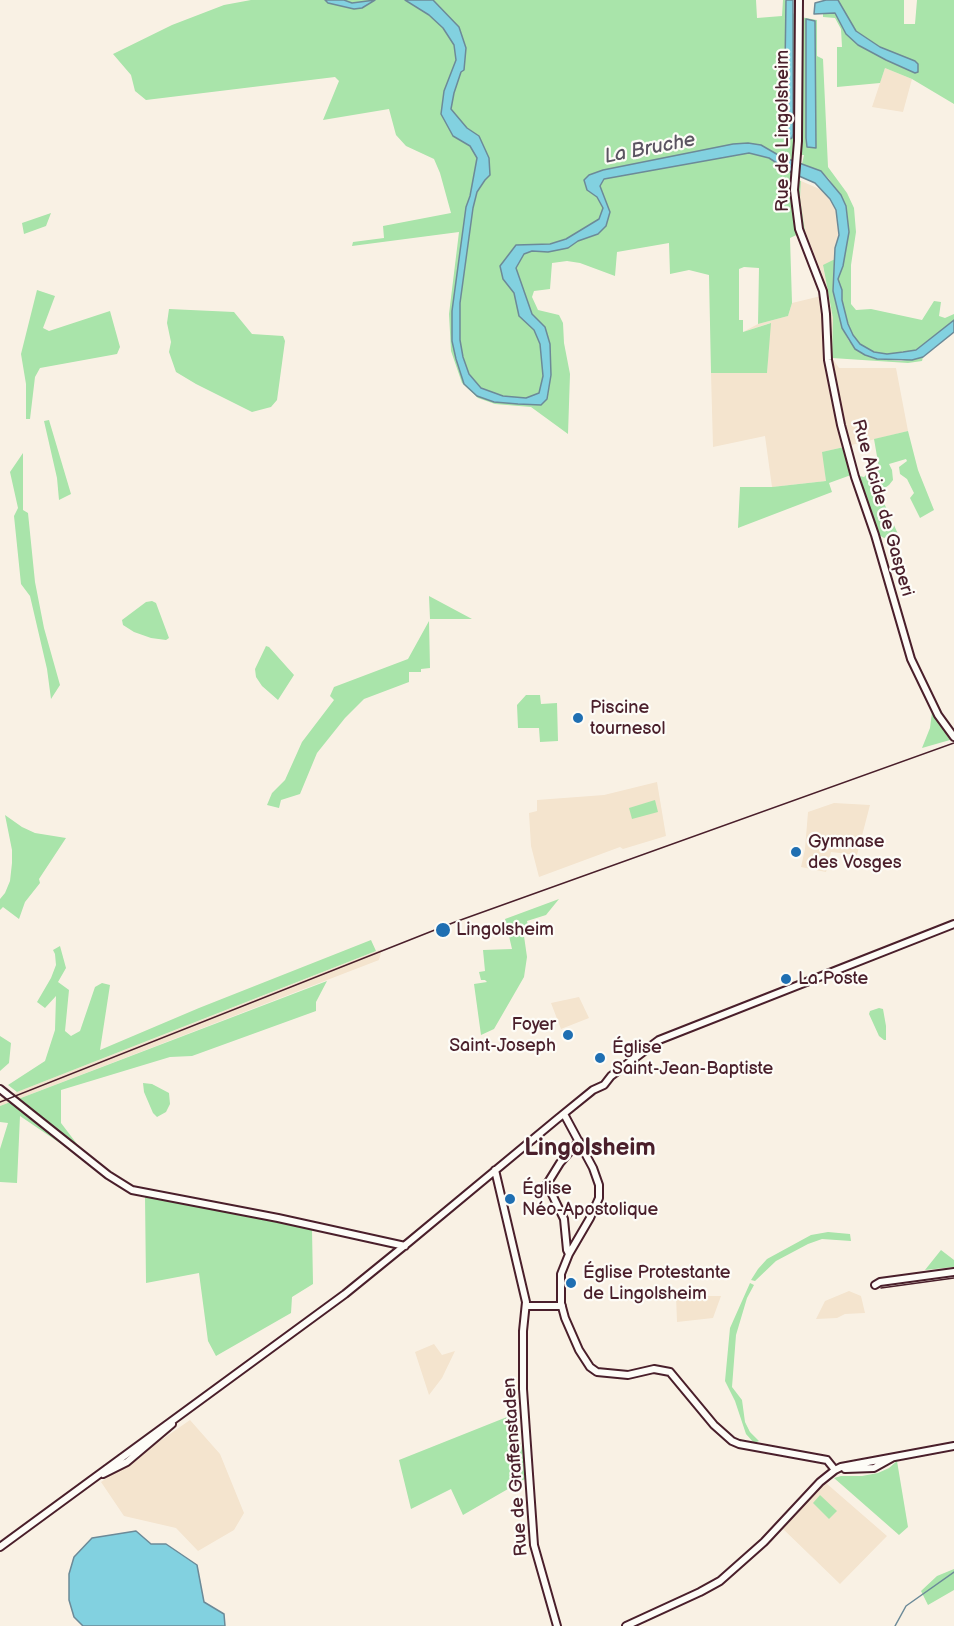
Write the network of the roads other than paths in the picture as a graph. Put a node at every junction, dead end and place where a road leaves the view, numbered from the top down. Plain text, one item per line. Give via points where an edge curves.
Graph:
1 (799, 0) edge
2 (828, 364) joint
3 (954, 737) edge
4 (954, 924) edge
5 (0, 1089) edge
6 (564, 1114) junction
7 (579, 1141) junction
8 (495, 1170) junction
9 (407, 1244) junction
10 (569, 1254) junction
11 (954, 1272) edge
12 (875, 1285) dead end
13 (526, 1304) junction
14 (562, 1305) junction
15 (954, 1446) edge
16 (835, 1470) junction
17 (0, 1546) edge
18 (557, 1626) edge
19 (626, 1626) edge

1 - 2 main road, Rue de Lingolsheim via 795,202 801,234 825,302
2 - 3 main road, Rue Alcide de Gasperi via 846,444 911,659 938,715
4 - 6 main road via 664,1037
5 - 9 main road via 128,1188
6 - 7 main road
6 - 8 main road
7 - 10 main road via 599,1185 598,1198
7 - 10 main road via 547,1184 564,1219
8 - 9 main road
8 - 13 main road, Rue de Graffenstaden
9 - 17 main road via 183,1412 119,1467 91,1479
10 - 14 main road via 561,1274
11 - 12 main road
13 - 14 main road
13 - 18 main road, Rue de Graffenstaden via 523,1389 534,1545
14 - 16 main road via 579,1350 593,1370 628,1376 654,1369 670,1372 732,1441 826,1460
15 - 16 main road via 892,1457 874,1468
16 - 19 main road via 720,1581

